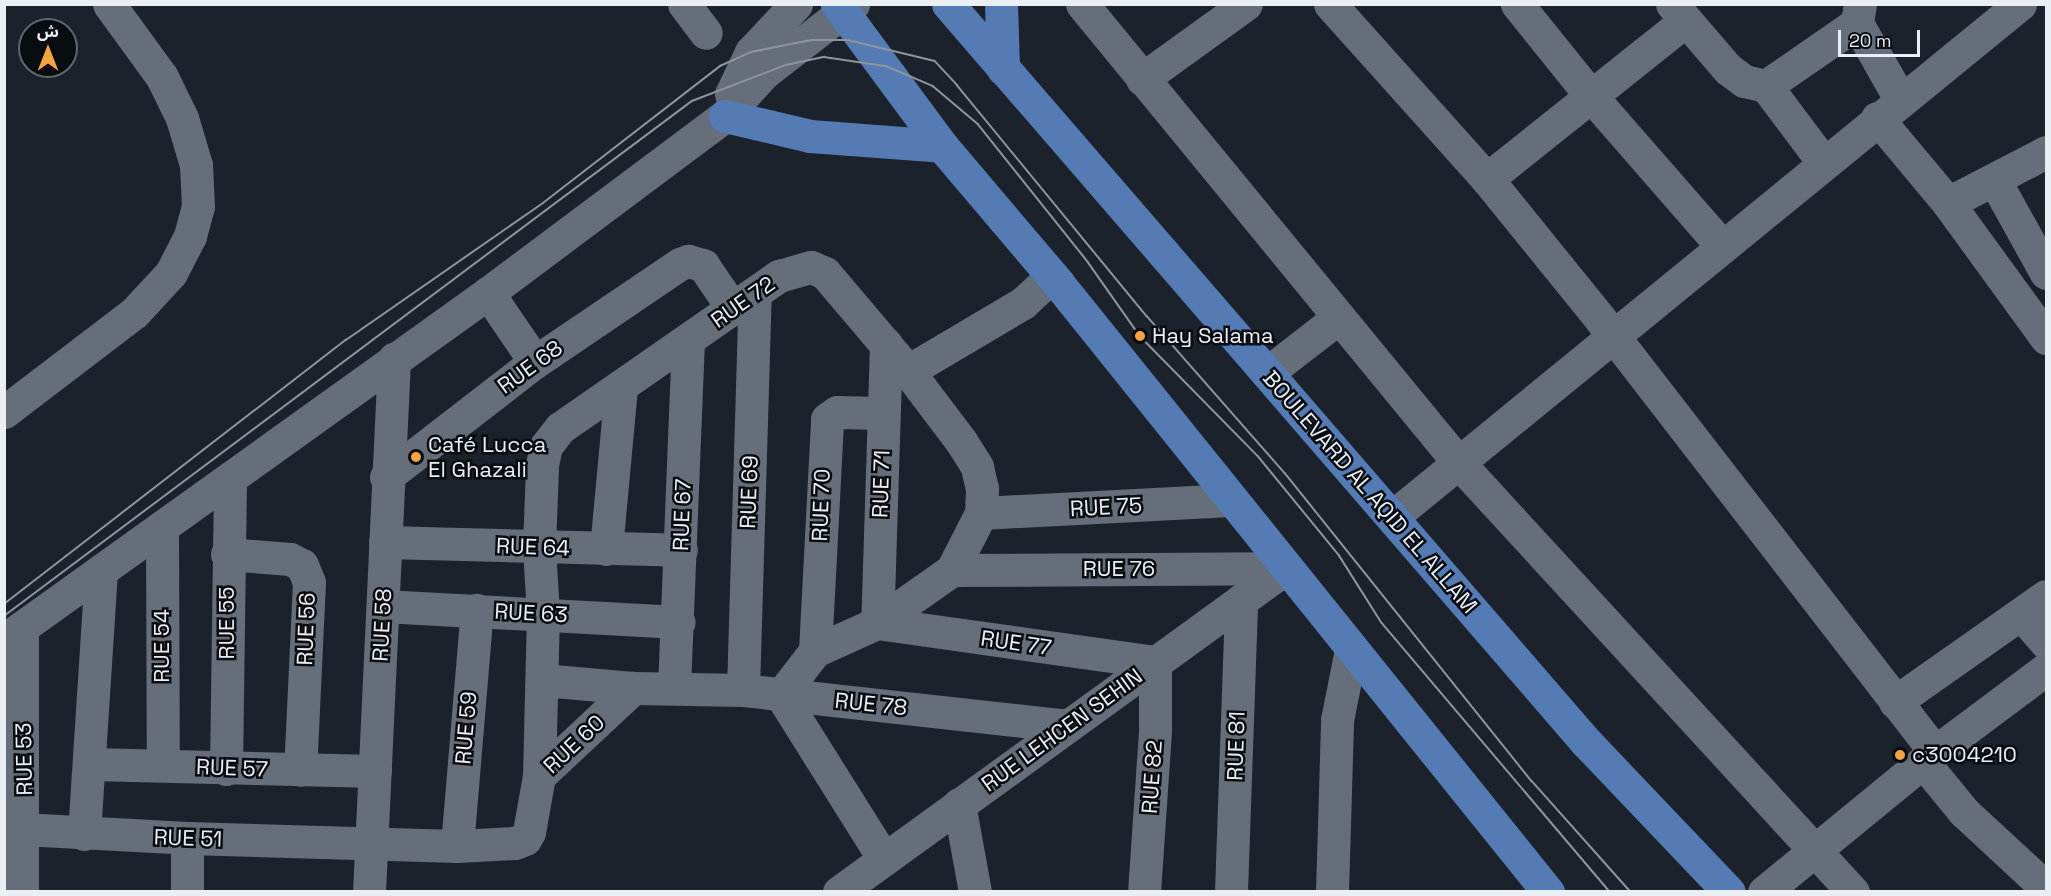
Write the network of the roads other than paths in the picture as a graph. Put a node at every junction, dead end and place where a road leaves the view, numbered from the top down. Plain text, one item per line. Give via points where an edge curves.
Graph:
1 (109, 4) edge
2 (684, 4) edge
3 (796, 4) edge
4 (948, 4) edge
5 (1001, 4) edge
6 (1083, 4) edge
7 (1246, 4) edge
8 (1330, 4) edge
9 (1517, 4) edge
10 (2020, 4) edge
11 (845, 7) edge
12 (1678, 13) edge
13 (1858, 14) edge
14 (706, 33) dead end
15 (1003, 69) junction
16 (1142, 79) junction
17 (1766, 86) junction
18 (1590, 96) junction
19 (1889, 109) junction
20 (725, 116) junction
21 (942, 146) junction
22 (2046, 152) edge
23 (1823, 162) junction
24 (1487, 179) junction
25 (1995, 181) junction
26 (1948, 203) junction
27 (1721, 245) junction
28 (2046, 273) edge
29 (1052, 276) junction
30 (488, 293) junction
31 (744, 301) junction
32 (1338, 318) junction
33 (1612, 333) junction
34 (2046, 338) edge
35 (687, 342) junction
36 (886, 344) junction
37 (394, 359) junction
38 (535, 362) junction
39 (908, 371) junction
40 (1267, 373) junction
41 (621, 386) junction
42 (4, 412) edge
43 (883, 413) junction
44 (1458, 462) junction
45 (386, 477) junction
46 (230, 478) junction
47 (1231, 500) junction
48 (981, 513) junction
49 (1392, 517) junction
50 (162, 527) junction
51 (385, 542) junction
52 (539, 548) junction
53 (606, 549) junction
54 (681, 550) junction
55 (227, 554) junction
56 (1286, 568) junction
57 (952, 570) junction
58 (101, 571) junction
59 (1242, 600) junction
60 (2034, 605) edge
61 (383, 606) junction
62 (477, 610) junction
63 (543, 614) junction
64 (679, 622) junction
65 (877, 623) junction
66 (14, 634) edge
67 (2046, 642) edge
68 (1351, 650) junction
69 (815, 651) junction
70 (1155, 662) junction
71 (2046, 669) edge
72 (542, 680) junction
73 (633, 688) junction
74 (674, 688) junction
75 (743, 690) junction
76 (781, 694) junction
77 (1895, 702) junction
78 (1068, 726) junction
79 (1929, 757) junction
80 (90, 764) junction
81 (163, 765) junction
82 (226, 769) junction
83 (300, 771) junction
84 (375, 771) junction
85 (539, 776) junction
86 (959, 804) junction
87 (15, 828) edge
88 (84, 834) junction
89 (187, 838) junction
90 (371, 843) junction
91 (457, 846) junction
92 (1815, 850) junction
93 (884, 859) junction
94 (2046, 888) edge
95 (22, 891) edge
96 (187, 891) edge
97 (369, 891) edge
98 (839, 891) edge
99 (975, 891) edge
100 (1144, 891) edge
101 (1231, 891) edge
102 (1332, 891) edge
103 (1548, 891) edge
104 (1729, 891) edge
105 (1764, 891) edge
106 (1853, 891) edge

1 - 42 street via 162,77 182,118 196,165 198,207 190,236 171,273 134,313
2 - 14 street
3 - 20 street via 752,52 734,84
4 - 15 main road, BOULEVARD AL AQID EL ALLAM
5 - 15 main road
6 - 16 street
7 - 16 street
8 - 24 street
9 - 18 street
10 - 19 street
11 - 20 street via 764,73
11 - 21 main road
12 - 17 street via 1728,69 1744,81
12 - 18 street
13 - 17 street
13 - 19 street
15 - 40 main road, BOULEVARD AL AQID EL ALLAM
16 - 32 street
17 - 23 street
18 - 24 street
18 - 27 street
19 - 23 street
19 - 26 street
20 - 21 main road via 854,142
20 - 30 street
21 - 29 main road
22 - 25 street
23 - 27 street
24 - 33 street
25 - 26 street
25 - 28 street
26 - 34 street
27 - 33 street
29 - 39 street via 1023,303
29 - 47 main road
30 - 37 street
30 - 38 street
31 - 35 street, RUE 72
31 - 36 street, RUE 72 via 779,276 811,267 825,273
31 - 38 street, RUE 68 via 703,265 688,261
31 - 75 street, RUE 69
32 - 40 street
32 - 44 street
33 - 44 street
33 - 77 street
35 - 41 street, RUE 72
35 - 54 street, RUE 67
36 - 39 street, RUE 72
36 - 43 street, RUE 71
37 - 45 street, RUE 58
37 - 46 street
38 - 45 street, RUE 68
39 - 48 street, RUE 72 via 977,467 982,488
40 - 49 main road, BOULEVARD AL AQID EL ALLAM
41 - 52 street, RUE 72 via 560,428 546,446
41 - 53 street
43 - 65 street, RUE 71
43 - 69 street, RUE 70 via 837,412 827,419
44 - 49 street
44 - 92 street
45 - 51 street, RUE 58
46 - 50 street
46 - 55 street, RUE 55
47 - 48 street, RUE 75
47 - 56 main road
48 - 57 street
49 - 104 main road, BOULEVARD AL AQID EL ALLAM via 1586,742
50 - 58 street
50 - 81 street, RUE 54
51 - 52 street, RUE 64
51 - 61 street, RUE 58
52 - 53 street, RUE 64
52 - 63 street
53 - 54 street, RUE 64
54 - 64 street, RUE 67
55 - 82 street, RUE 55
55 - 83 street, RUE 56 via 290,559 302,566 309,582
56 - 57 street, RUE 76
56 - 59 street, RUE LEHCEN SEHIN
56 - 68 main road
57 - 65 street
58 - 66 street
58 - 80 street
59 - 70 street, RUE LEHCEN SEHIN
59 - 101 street, RUE 81
60 - 67 street
60 - 77 street
61 - 62 street, RUE 63
61 - 84 street, RUE 58
62 - 63 street, RUE 63
62 - 91 street, RUE 59
63 - 64 street, RUE 63
63 - 72 street
64 - 74 street, RUE 67
65 - 69 street
65 - 70 street, RUE 77
66 - 87 street, RUE 53
68 - 102 street via 1337,720
68 - 103 main road
69 - 76 street
70 - 78 street, RUE LEHCEN SEHIN
70 - 100 street, RUE 82 via 1155,731
71 - 79 street
72 - 73 street
72 - 85 street
73 - 74 street
73 - 85 street, RUE 60
74 - 75 street, RUE 78
75 - 76 street, RUE 78
76 - 78 street, RUE 78
76 - 93 street
77 - 79 street
78 - 86 street, RUE LEHCEN SEHIN
79 - 92 street
79 - 94 street via 1964,812
80 - 81 street, RUE 57
80 - 88 street
81 - 82 street, RUE 57
82 - 83 street, RUE 57
83 - 84 street, RUE 57
84 - 90 street, RUE 58
85 - 91 street, RUE 60 via 525,839
86 - 93 street, RUE LEHCEN SEHIN
86 - 99 street
87 - 88 street, RUE 51
87 - 95 street, RUE 53
88 - 89 street, RUE 51
89 - 90 street, RUE 51
89 - 96 street
90 - 91 street, RUE 60
90 - 97 street, RUE 58
92 - 105 street
92 - 106 street
93 - 98 street, RUE LEHCEN SEHIN

